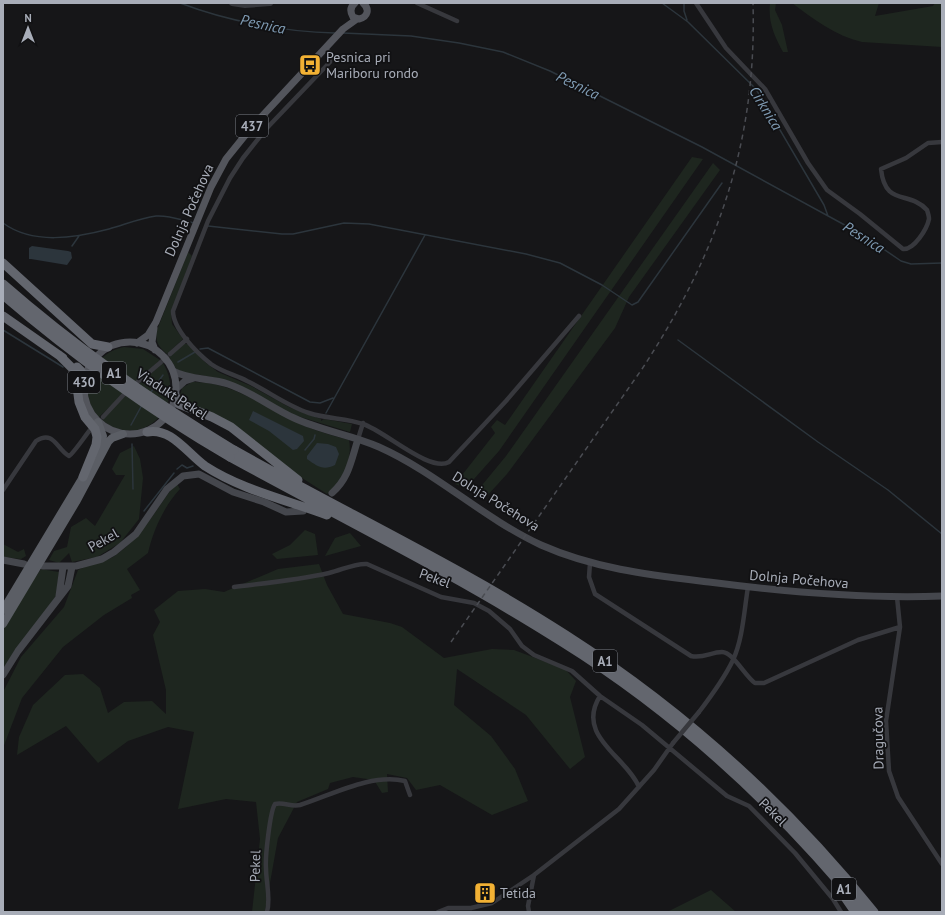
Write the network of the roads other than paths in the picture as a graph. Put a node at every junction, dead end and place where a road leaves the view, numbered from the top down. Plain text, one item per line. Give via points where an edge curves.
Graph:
1 (232, 3) edge
2 (270, 3) edge
3 (417, 3) edge
4 (696, 3) edge
5 (367, 5) edge
6 (353, 9) edge
7 (456, 21) dead end
8 (328, 46) junction
9 (942, 142) edge
10 (186, 248) junction
11 (196, 252) junction
12 (3, 263) edge
13 (3, 284) edge
14 (3, 295) edge
15 (3, 316) edge
16 (579, 316) dead end
17 (156, 322) junction
18 (187, 339) junction
19 (137, 343) junction
20 (108, 347) junction
21 (155, 350) junction
22 (170, 354) tunnel mouth
23 (59, 355) junction
24 (160, 363) tunnel mouth
25 (173, 372) junction
26 (198, 378) junction
27 (84, 382) junction
28 (176, 392) junction
29 (100, 419) junction
30 (363, 423) junction
31 (90, 430) dead end
32 (147, 432) junction
33 (123, 434) junction
34 (358, 439) junction
35 (232, 454) junction
36 (83, 477) junction
37 (3, 490) edge
38 (330, 497) junction
39 (304, 511) dead end
40 (358, 527) junction
41 (3, 560) edge
42 (590, 563) junction
43 (24, 564) dead end
44 (44, 566) dead end
45 (63, 567) junction
46 (72, 567) junction
47 (234, 587) dead end
48 (748, 587) junction
49 (942, 596) edge
50 (897, 597) junction
51 (57, 601) junction
52 (3, 610) edge
53 (3, 624) edge
54 (900, 627) junction
55 (734, 659) junction
56 (3, 675) edge
57 (600, 696) junction
58 (670, 749) junction
59 (639, 787) junction
60 (410, 795) dead end
61 (942, 864) edge
62 (825, 866) junction
63 (534, 875) junction
64 (850, 881) junction
65 (267, 912) edge
66 (438, 912) edge
67 (529, 912) edge
68 (841, 912) edge
69 (855, 912) edge
70 (864, 912) edge
71 (874, 912) edge
72 (880, 912) edge

1 - 2 street
3 - 7 street
4 - 9 street via 726,48 765,89 808,163 827,190 903,249 910,248 916,241 927,226 929,216 927,210 919,204 890,192 884,183 881,169 906,158 928,143
5 - 6 main road, 437 via 365,17
6 - 8 main road, Dolnja Počehova / 437 via 343,29
8 - 10 main road, Dolnja Počehova / 437 via 238,144 211,187
8 - 11 street, Dolnja Počehova via 330,62 266,129 230,178 208,220
10 - 11 street
10 - 17 main road, Dolnja Počehova / 437
11 - 18 street, Dolnja Počehova via 173,311 174,322
12 - 20 highway via 92,344
13 - 35 highway, Viadukt Pekel / A1, bridge via 94,358
14 - 35 highway, Viadukt Pekel / A1, bridge via 77,356 124,390 174,423
15 - 23 highway
16 - 30 street, Dolnja Počehova via 506,401 444,465 433,463
17 - 19 main road, Dolnja Počehova / 437 via 148,335
17 - 21 main road, Dolnja Počehova via 152,336
18 - 22 street
18 - 30 street via 212,364 285,402 321,416
19 - 20 main road, 430 via 126,342
19 - 21 main road, 430
20 - 27 main road, 430 via 89,366
21 - 25 main road, 430
23 - 27 highway via 79,368
23 - 36 highway via 75,371 79,402 97,436 95,450
24 - 29 street via 142,377
25 - 26 main road, Dolnja Počehova
25 - 28 main road, 430
26 - 28 main road via 185,381
26 - 34 main road, Dolnja Počehova via 230,384 292,417
27 - 29 main road, 430 via 87,406
28 - 32 main road via 171,409 164,419
28 - 38 highway via 179,404 212,416 232,427 301,482
29 - 33 main road, 430 via 109,430
29 - 36 highway, 430 via 103,436 101,445
30 - 34 street
31 - 37 street via 69,456 52,439 39,439
32 - 33 main road, 430
32 - 40 highway via 157,430 166,433 206,466 233,480 327,515 347,526
33 - 53 highway, 430 via 108,442
34 - 38 main road via 342,485
34 - 42 main road, Dolnja Počehova via 380,447 424,471 492,518 528,538
35 - 38 highway, A1
35 - 40 highway, A1
36 - 52 highway, 430
38 - 64 highway, A1 via 499,594 605,661 685,720 754,782
39 - 46 main road, Pekel via 286,512 232,492 198,474 183,476 167,490 126,544 102,559
40 - 62 highway, A1 via 450,576 549,634 634,692 713,756 776,814
41 - 43 main road
42 - 48 main road, Dolnja Počehova via 632,573
42 - 55 street via 589,577 595,594 691,656 703,657 723,652 730,654
44 - 45 main road, Pekel
45 - 46 main road, Pekel
45 - 51 main road
46 - 51 main road via 68,586
47 - 57 street, Pekel via 309,577 360,563 367,564 441,597 474,603 489,611 510,629 522,646 534,655 567,667
48 - 50 main road, Dolnja Počehova via 846,596
48 - 55 street
49 - 50 main road, Dolnja Počehova
50 - 54 street, Dragučova
51 - 56 main road via 18,651
54 - 55 street via 858,640 764,683 752,681
54 - 61 street, Dragučova via 887,709 889,771 898,797
55 - 58 street, bridge via 718,688
57 - 58 street, Pekel via 642,725
57 - 59 street via 594,706 598,736 624,764
58 - 59 street
58 - 68 street, Pekel via 727,796 749,806 795,853
59 - 63 street via 619,808
60 - 65 street, Pekel via 405,781 386,780 352,785 298,805 275,804 271,813 266,856 269,899
62 - 69 highway via 828,876
62 - 70 highway, A1
63 - 66 street via 492,902 471,908 448,908
63 - 67 street
64 - 71 highway, A1
64 - 72 highway via 858,886

